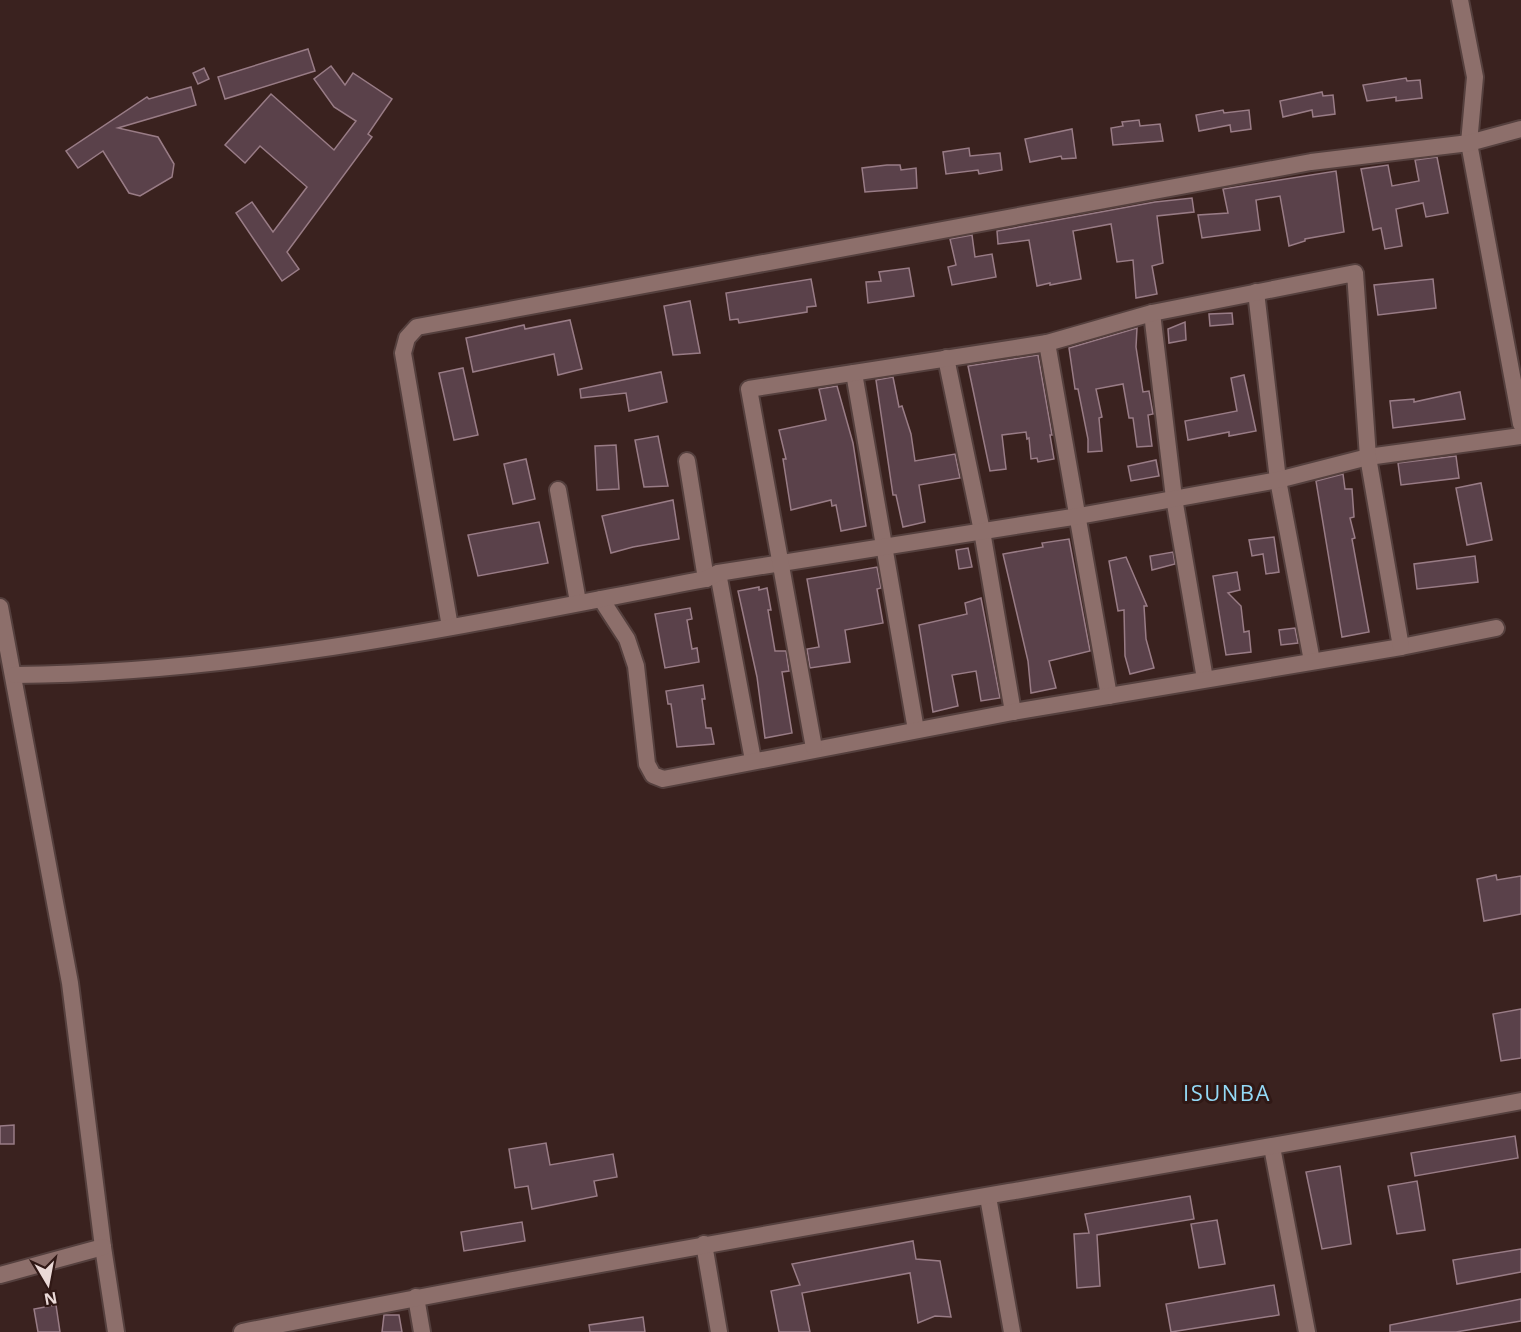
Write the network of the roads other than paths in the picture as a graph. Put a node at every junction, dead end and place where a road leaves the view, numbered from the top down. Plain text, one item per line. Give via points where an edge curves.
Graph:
1 (1460, 0) edge
2 (1521, 129) edge
3 (1469, 143) junction
4 (1256, 292) junction
5 (1152, 313) junction
6 (1047, 343) junction
7 (946, 358) junction
8 (854, 373) junction
9 (1521, 424) edge
10 (1521, 436) edge
11 (1368, 457) junction
12 (687, 461) dead end
13 (1278, 480) junction
14 (558, 490) dead end
15 (1174, 498) junction
16 (1079, 516) junction
17 (982, 531) junction
18 (886, 546) junction
19 (780, 565) junction
20 (712, 576) junction
21 (601, 598) junction
22 (578, 602) junction
23 (0, 608) edge
24 (450, 627) junction
25 (1496, 628) dead end
26 (1401, 647) junction
27 (1312, 661) junction
28 (15, 675) junction
29 (1205, 679) junction
30 (1109, 696) junction
31 (1013, 712) junction
32 (916, 730) junction
33 (814, 748) junction
34 (753, 760) junction
35 (1521, 1101) edge
36 (1272, 1147) junction
37 (988, 1197) junction
38 (704, 1244) junction
39 (103, 1247) junction
40 (0, 1275) edge
41 (416, 1297) junction
42 (116, 1332) edge
43 (242, 1332) edge
44 (422, 1332) edge
45 (719, 1332) edge
46 (1012, 1332) edge
47 (1307, 1332) edge

1 - 3 street via 1475,77
2 - 3 street
3 - 9 street
3 - 24 street via 1311,162 417,327 407,338 403,353
4 - 5 street
4 - 11 street via 1355,273
4 - 13 street
5 - 6 street
5 - 15 street
6 - 7 street
6 - 16 street
7 - 8 street
7 - 17 street
8 - 18 street
8 - 19 street via 749,389
10 - 11 street
11 - 13 street
11 - 26 street
12 - 20 street
13 - 15 street
13 - 27 street
14 - 22 street
15 - 16 street
15 - 29 street
16 - 17 street
16 - 30 street
17 - 18 street
17 - 31 street
18 - 19 street
18 - 32 street
19 - 20 street
19 - 33 street
20 - 21 street
20 - 34 street
21 - 22 street
21 - 34 street via 627,639 636,666 647,764 653,775 663,779
22 - 24 street
23 - 28 street
24 - 28 street via 319,651 202,664
25 - 26 street
26 - 27 street
27 - 29 street
28 - 39 street via 70,983
29 - 30 street
30 - 31 street
31 - 32 street
32 - 33 street
33 - 34 street
35 - 36 street
36 - 37 street via 1186,1159
36 - 47 street
37 - 38 street
37 - 46 street
38 - 41 street
38 - 45 street
39 - 40 street
39 - 42 street
41 - 43 street
41 - 44 street

